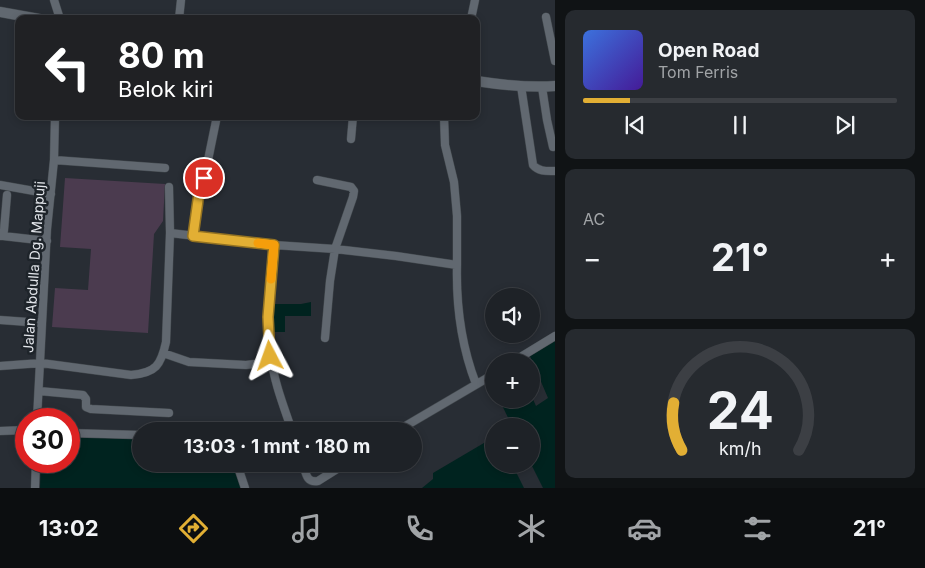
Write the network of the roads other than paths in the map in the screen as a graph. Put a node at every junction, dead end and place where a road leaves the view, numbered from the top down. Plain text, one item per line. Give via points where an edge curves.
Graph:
1 (54, 0) edge
2 (181, 0) edge
3 (475, 0) edge
4 (0, 12) edge
5 (17, 15) edge
6 (59, 15) edge
7 (179, 15) edge
8 (473, 15) edge
9 (546, 17) dead end
10 (555, 61) edge
11 (480, 81) edge
12 (521, 86) junction
13 (555, 86) edge
14 (542, 87) junction
15 (55, 120) edge
16 (216, 120) edge
17 (353, 120) edge
18 (444, 120) edge
19 (351, 139) dead end
20 (553, 147) dead end
21 (54, 160) junction
22 (165, 168) dead end
23 (555, 171) edge
24 (317, 180) dead end
25 (0, 185) edge
26 (169, 187) dead end
27 (50, 194) junction
28 (7, 195) dead end
29 (170, 232) junction
30 (1, 236) edge
31 (193, 236) junction
32 (47, 241) junction
33 (274, 245) junction
34 (335, 249) junction
35 (457, 265) junction
36 (0, 320) edge
37 (42, 323) junction
38 (555, 336) edge
39 (325, 338) dead end
40 (163, 353) junction
41 (527, 353) edge
42 (272, 362) junction
43 (41, 363) junction
44 (0, 366) edge
45 (485, 379) edge
46 (476, 384) junction
47 (39, 391) junction
48 (38, 408) edge
49 (169, 413) dead end
50 (289, 422) edge
51 (413, 422) edge
52 (15, 430) edge
53 (0, 431) edge
54 (80, 433) edge
55 (132, 435) edge
56 (240, 472) edge
57 (305, 472) edge
58 (332, 472) edge
59 (36, 473) edge
60 (35, 488) edge
61 (246, 488) edge

1 - 6 street
2 - 7 street
3 - 8 street
4 - 5 street
9 - 10 street
11 - 12 street
12 - 14 street
12 - 23 street via 533,165 544,171
13 - 14 street
14 - 20 street
15 - 21 street, Jalan Abdulla Dg. Mappuji
16 - 31 street via 199,193
17 - 19 street
18 - 35 street via 445,145 454,182
21 - 22 street
21 - 27 street, Jalan Abdulla Dg. Mappuji
24 - 34 street via 351,187 354,191
25 - 27 street
26 - 29 street
27 - 32 street, Jalan Abdulla Dg. Mappuji
28 - 30 street
29 - 31 street
29 - 40 street
30 - 32 street
31 - 33 street
32 - 37 street, Jalan Abdulla Dg. Mappuji
33 - 34 street
33 - 42 street via 268,317
34 - 35 street
34 - 39 street
35 - 46 street via 459,318 468,365
36 - 37 street
37 - 43 street, Jalan Abdulla Dg. Mappuji
38 - 41 street
40 - 42 street via 189,362 246,365
40 - 43 street via 159,363 144,374
42 - 50 street
43 - 44 street
43 - 47 street, Jalan Abdulla Dg. Mappuji
45 - 46 street
46 - 51 street
47 - 48 street, Jalan Abdulla Dg. Mappuji
47 - 49 street via 83,395 86,407 91,409
52 - 53 street
54 - 55 street
56 - 61 street
57 - 58 street via 308,480 314,482
59 - 60 street

